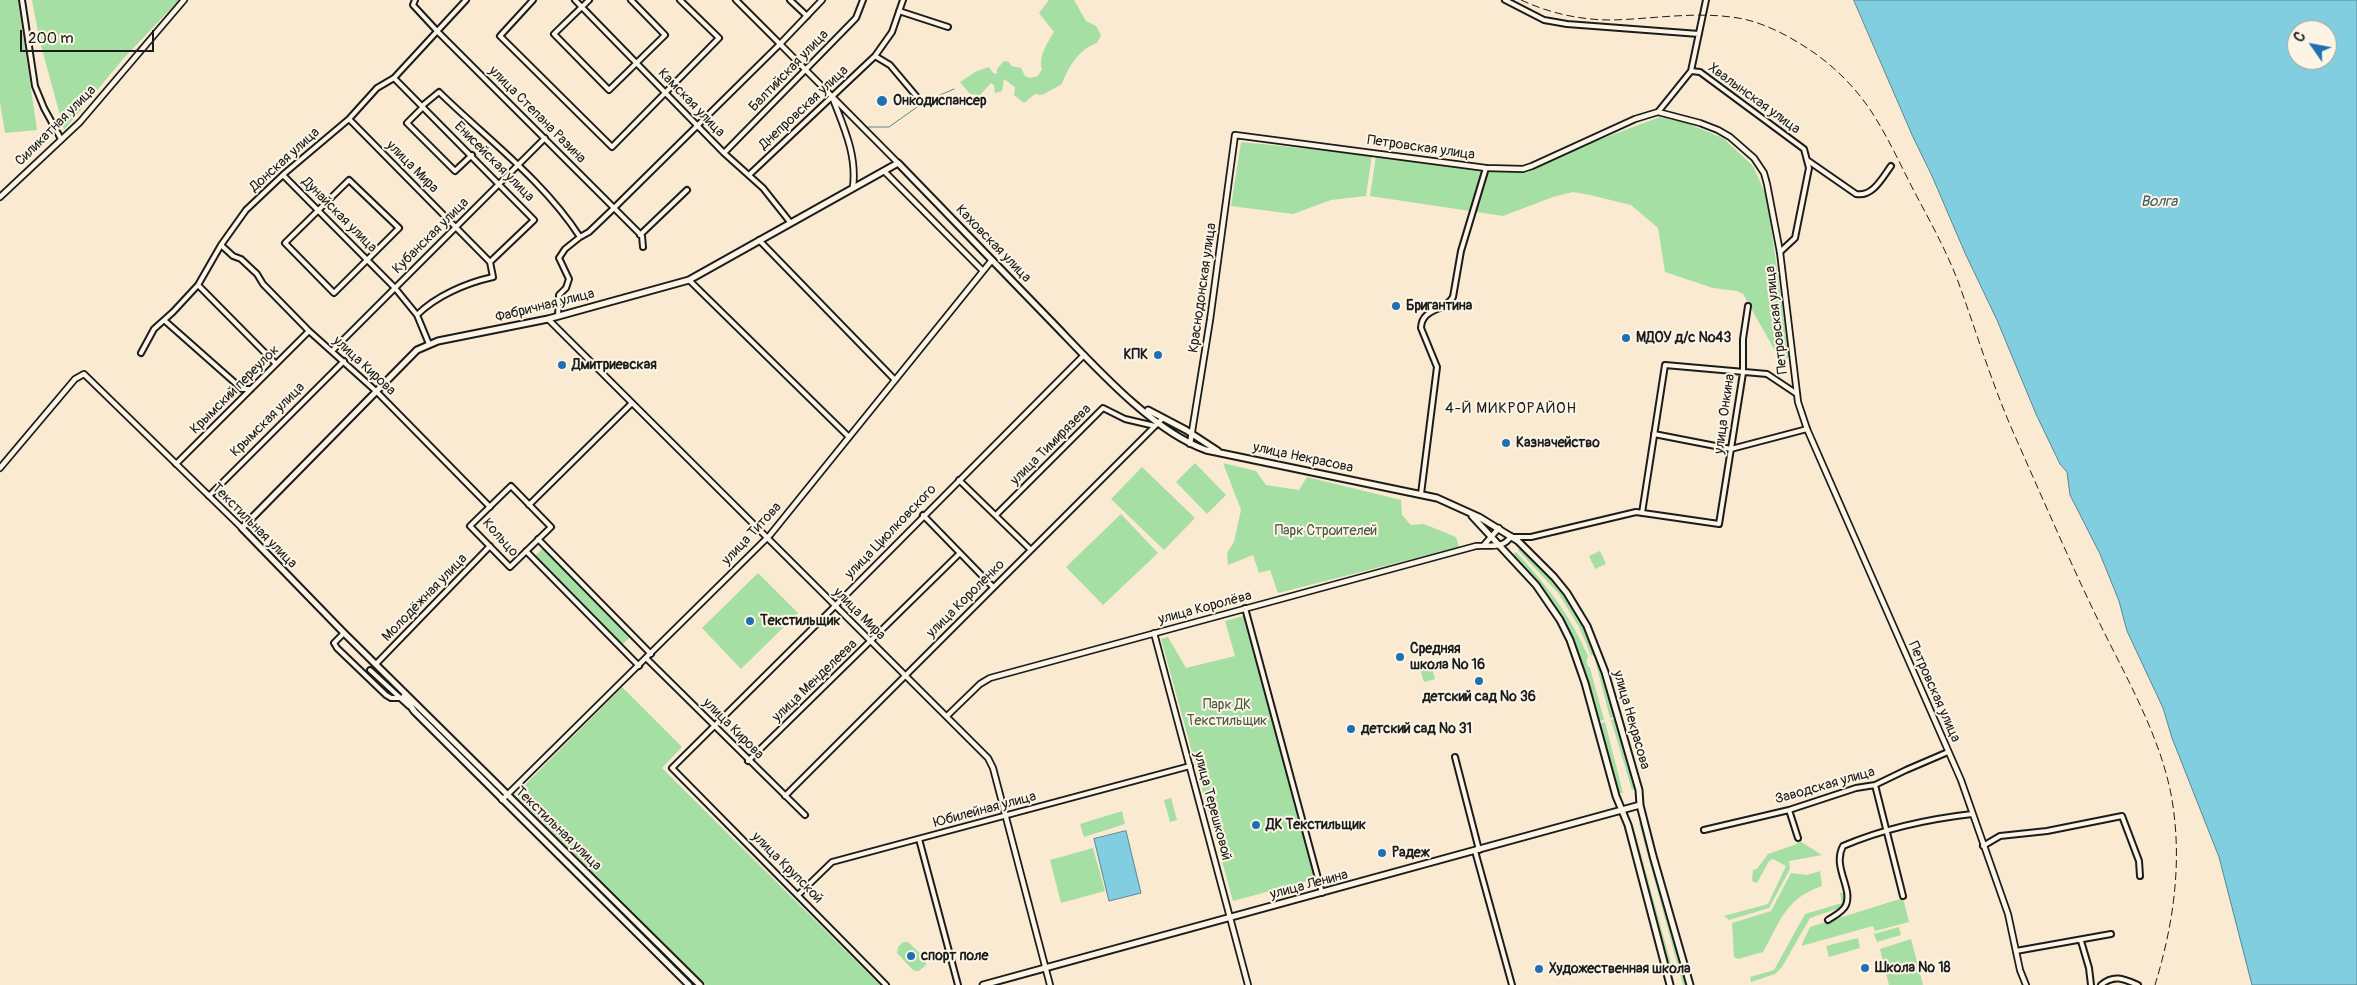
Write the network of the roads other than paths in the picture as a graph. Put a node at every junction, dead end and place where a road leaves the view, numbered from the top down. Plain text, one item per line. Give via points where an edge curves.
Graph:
1 (22, 0) edge
2 (184, 0) edge
3 (415, 0) edge
4 (466, 0) edge
5 (533, 0) edge
6 (575, 0) edge
7 (589, 0) edge
8 (631, 0) edge
9 (680, 0) edge
10 (736, 0) edge
11 (790, 0) edge
12 (822, 0) edge
13 (863, 0) edge
14 (903, 0) edge
15 (1504, 0) edge
16 (1706, 0) edge
17 (582, 6) junction
18 (899, 11) junction
19 (807, 16) junction
20 (948, 27) dead end
21 (438, 32) junction
22 (1699, 34) junction
23 (780, 44) junction
24 (875, 56) junction
25 (637, 62) junction
26 (807, 70) junction
27 (1691, 71) junction
28 (394, 78) junction
29 (666, 91) junction
30 (833, 97) junction
31 (917, 97) dead end
32 (422, 107) junction
33 (1658, 112) junction
34 (349, 119) junction
35 (698, 125) junction
36 (1235, 135) joint
37 (545, 138) junction
38 (61, 139) junction
39 (724, 153) junction
40 (472, 155) junction
41 (1807, 160) junction
42 (898, 163) junction
43 (518, 164) junction
44 (1891, 166) dead end
45 (1486, 168) junction
46 (884, 171) junction
47 (283, 175) junction
48 (748, 175) junction
49 (499, 186) junction
50 (853, 187) junction
51 (687, 190) dead end
52 (0, 197) edge
53 (614, 208) junction
54 (318, 211) junction
55 (790, 222) junction
56 (455, 226) junction
57 (640, 235) junction
58 (580, 237) junction
59 (759, 240) junction
60 (221, 245) junction
61 (643, 247) dead end
62 (1780, 252) junction
63 (368, 260) junction
64 (992, 260) junction
65 (490, 262) junction
66 (983, 271) junction
67 (689, 280) junction
68 (198, 285) junction
69 (395, 288) junction
70 (1748, 306) dead end
71 (417, 315) junction
72 (558, 316) junction
73 (548, 319) junction
74 (164, 320) junction
75 (309, 331) junction
76 (430, 344) junction
77 (332, 351) junction
78 (141, 353) dead end
79 (1084, 355) junction
80 (344, 361) junction
81 (276, 364) junction
82 (1743, 373) junction
83 (896, 380) junction
84 (251, 389) junction
85 (377, 392) junction
86 (1797, 394) junction
87 (631, 404) junction
88 (1159, 422) junction
89 (1807, 429) junction
90 (1192, 434) junction
91 (1654, 434) junction
92 (849, 437) junction
93 (1190, 444) junction
94 (1731, 449) junction
95 (1223, 454) junction
96 (176, 464) junction
97 (0, 468) edge
98 (959, 480) junction
99 (1421, 494) junction
100 (208, 496) junction
101 (529, 505) junction
102 (490, 507) junction
103 (1468, 513) junction
104 (1642, 513) junction
105 (923, 515) junction
106 (996, 515) junction
107 (242, 528) junction
108 (1499, 528) junction
109 (1492, 536) junction
110 (1510, 536) junction
111 (767, 538) junction
112 (538, 540) junction
113 (490, 546) junction
114 (1483, 546) junction
115 (1501, 546) junction
116 (1031, 550) junction
117 (526, 551) junction
118 (960, 553) junction
119 (993, 587) junction
120 (835, 606) junction
121 (1245, 608) junction
122 (344, 633) junction
123 (1154, 633) junction
124 (871, 642) junction
125 (650, 654) junction
126 (646, 658) junction
127 (376, 664) junction
128 (639, 666) junction
129 (370, 670) dead end
130 (906, 676) junction
131 (400, 689) junction
132 (398, 697) junction
133 (406, 698) junction
134 (413, 701) junction
135 (411, 708) junction
136 (947, 716) junction
137 (714, 726) junction
138 (1948, 752) junction
139 (1455, 757) dead end
140 (748, 761) junction
141 (1190, 766) junction
142 (672, 768) joint
143 (1875, 785) junction
144 (507, 794) junction
145 (785, 796) junction
146 (502, 800) junction
147 (1640, 805) junction
148 (1789, 810) junction
149 (1623, 811) junction
150 (1972, 814) junction
151 (805, 815) dead end
152 (1005, 816) junction
153 (1704, 830) dead end
154 (1885, 832) junction
155 (1798, 838) dead end
156 (919, 839) junction
157 (1983, 846) junction
158 (1477, 851) junction
159 (2140, 876) dead end
160 (1322, 893) junction
161 (798, 895) junction
162 (1904, 896) dead end
163 (1231, 917) junction
164 (1828, 920) dead end
165 (2111, 934) dead end
166 (2081, 941) junction
167 (2016, 951) junction
168 (1046, 968) junction
169 (689, 985) edge
170 (700, 985) edge
171 (886, 985) edge
172 (958, 985) edge
173 (983, 985) edge
174 (1050, 985) edge
175 (1248, 985) edge
176 (1512, 985) edge
177 (1670, 985) edge
178 (1690, 985) edge
179 (2026, 985) edge
180 (2092, 985) edge
181 (2101, 985) edge
182 (2138, 985) edge

1 - 38 street via 35,86
2 - 38 street, Силикатная улица via 80,122
3 - 21 street, улица Степана Разина via 413,4
4 - 21 street, Донская улица
5 - 29 street via 500,36 612,147
6 - 17 street, Камская улица
7 - 17 street
8 - 25 street via 665,35
9 - 29 street via 719,38
10 - 23 street
11 - 19 street
12 - 19 street
13 - 26 street, Балтийская улица via 856,18
14 - 18 street, Днепровская улица
15 - 22 street via 1544,20
16 - 22 street
17 - 25 street, Камская улица
17 - 25 street via 554,34 609,90
18 - 20 street
18 - 24 street, Днепровская улица via 892,32
19 - 23 street
21 - 28 street, Донская улица
21 - 37 street, улица Степана Разина
22 - 27 street
23 - 26 street
23 - 35 street
24 - 30 street, Днепровская улица
24 - 31 street via 890,65
25 - 29 street, Камская улица
26 - 30 street
26 - 39 street, Балтийская улица
27 - 33 street, Хвалынская улица
27 - 41 street, Хвалынская улица via 1700,72 1804,149
28 - 32 street, Енисейская улица
28 - 34 street, Донская улица via 377,88
29 - 35 street, Камская улица
30 - 42 street, Каховская улица
30 - 48 street, Днепровская улица
30 - 50 street via 851,148
32 - 40 street, Енисейская улица
32 - 40 street via 407,123 455,171
32 - 43 street, Енисейская улица via 439,92
33 - 45 street, Петровская улица via 1523,169
33 - 62 street, Петровская улица via 1718,130 1754,158 1764,173
34 - 47 street, Донская улица
34 - 56 street, улица Мира
35 - 39 street, Камская улица
35 - 53 street
36 - 45 street, Петровская улица
36 - 90 street, Краснодонская улица
37 - 43 street, Кубанская улица
37 - 53 street, улица Степана Разина
38 - 52 street, Силикатная улица
39 - 48 street, Камская улица
40 - 49 street, Енисейская улица
41 - 44 street, Хвалынская улица via 1856,194 1864,196
41 - 62 street via 1809,168 1795,238
42 - 46 main road, Фабричная улица
42 - 64 main road, Каховская улица
43 - 49 street, Кубанская улица
43 - 58 street, Енисейская улица via 558,206
45 - 99 street via 1461,251 1454,297 1425,315 1421,322 1437,367
46 - 50 main road, Фабричная улица
46 - 66 street
47 - 54 street, Дунайская улица
47 - 60 street, Донская улица via 246,210
48 - 55 street, Камская улица via 763,188
49 - 56 street, Кубанская улица
49 - 65 street, Енисейская улица via 534,220
50 - 55 main road, Фабричная улица
51 - 57 street
53 - 57 street, улица Степана Разина
53 - 58 street
54 - 63 street, Дунайская улица
54 - 63 street via 349,180 398,228
54 - 63 street via 285,243 334,293
55 - 59 main road, Фабричная улица
56 - 65 street, улица Мира
56 - 69 street, Кубанская улица
57 - 61 street, улица Степана Разина
58 - 72 street via 559,258 569,279 559,296
59 - 67 main road, Фабричная улица
59 - 83 street
60 - 68 street, Донская улица
60 - 75 street, улица Кирова via 257,274
62 - 86 street, Петровская улица
63 - 69 street, Дунайская улица
64 - 66 street, улица Титова
64 - 79 main road, Каховская улица
65 - 71 street via 493,277 439,297
66 - 83 street, улица Титова
67 - 72 main road, Фабричная улица
67 - 92 street
68 - 74 street, Донская улица
68 - 81 street
69 - 71 street, Дунайская улица
69 - 77 street, Кубанская улица
70 - 82 street, улица Онкина
71 - 76 street, Дунайская улица
72 - 73 main road, Фабричная улица
73 - 76 main road, Фабричная улица
73 - 87 street, улица Мира
74 - 78 street, Донская улица via 154,329
74 - 84 street via 242,389
75 - 77 street, улица Кирова
75 - 81 street, Крымский переулок
76 - 85 main road, Фабричная улица via 417,350
77 - 80 street, улица Кирова
79 - 88 main road, Каховская улица
79 - 98 street, улица Циолковского
80 - 85 street, улица Кирова
80 - 100 street, Крымская улица
81 - 84 street, Крымский переулок
82 - 86 street via 1766,374
82 - 91 street via 1665,365
82 - 94 street, улица Онкина
83 - 92 street, улица Титова
84 - 96 street, Крымский переулок
85 - 102 street, улица Кирова
85 - 107 main road, Фабричная улица
86 - 89 street, Петровская улица
87 - 101 street
87 - 111 street, улица Мира
88 - 90 main road, Каховская улица
88 - 93 main road, Каховская улица
88 - 106 street, улица Тимирязева via 1125,419 1103,408
88 - 116 street, улица Короленко
89 - 94 street
89 - 138 street, Петровская улица
90 - 93 street, Краснодонская улица
90 - 95 main road, Каховская улица
91 - 94 street
91 - 104 street
92 - 111 street, улица Титова
93 - 95 main road, улица Некрасова
94 - 104 street, улица Онкина via 1719,524
95 - 99 main road, улица Некрасова
96 - 97 street, Текстильная улица via 84,374 75,379
96 - 100 street, Текстильная улица
98 - 105 street, улица Циолковского
98 - 106 street
99 - 103 main road, улица Некрасова via 1446,501
100 - 107 street, Текстильная улица
101 - 102 street, Кольцо via 510,486
101 - 112 street, Кольцо via 551,527
102 - 113 street, Кольцо via 470,526
103 - 108 main road, улица Некрасова
103 - 109 main road, улица Некрасова
104 - 110 street via 1531,536
105 - 118 street
105 - 120 street, улица Циолковского
106 - 116 street
107 - 122 main road, Текстильная улица
108 - 109 street
108 - 110 main road, улица Некрасова
109 - 114 street
109 - 115 main road, улица Некрасова
110 - 115 street via 1508,543
110 - 147 main road, улица Некрасова via 1554,577 1587,626 1605,672 1639,790
111 - 120 street, улица Мира
111 - 125 street, улица Титова
112 - 117 street, Кольцо
112 - 125 street
113 - 117 street, Кольцо via 510,567
113 - 127 street, Молодёжная улица
114 - 115 street, улица Королёва
114 - 121 street, улица Королёва
115 - 149 main road, улица Некрасова via 1548,601 1570,640
116 - 119 street, улица Короленко
117 - 128 street
118 - 119 street
118 - 124 street, улица Менделеева
119 - 130 street, улица Короленко
120 - 124 street, улица Мира
120 - 137 street, улица Циолковского
121 - 123 street, улица Королёва
121 - 160 street
122 - 127 main road, Текстильная улица
122 - 132 street via 334,643 386,695
123 - 136 street, улица Королёва via 990,678
123 - 141 street, улица Терешковой
124 - 130 street, улица Мира
124 - 140 street, улица Менделеева
125 - 126 street, улица Титова
126 - 128 street, улица Титова
126 - 137 street, улица Кирова
127 - 131 main road, Текстильная улица
128 - 144 street, улица Титова
129 - 132 street
130 - 136 street, улица Мира
130 - 145 street, улица Короленко
131 - 133 main road, Текстильная улица
131 - 134 main road, Текстильная улица
132 - 133 street
132 - 135 street
133 - 134 street
133 - 135 main road, Текстильная улица
134 - 144 main road, Текстильная улица
135 - 146 main road, Текстильная улица
136 - 152 street, улица Мира via 988,758
137 - 140 street, улица Кирова
137 - 142 street, улица Циолковского
138 - 143 street, Заводская улица
138 - 150 street, Петровская улица
139 - 158 street via 1472,818
140 - 145 street, улица Кирова
141 - 152 street, Юбилейная улица
141 - 163 street, улица Терешковой
142 - 161 street, улица Крупской
143 - 148 street, Заводская улица
143 - 154 street
144 - 146 street, улица Титова
144 - 170 main road, Текстильная улица
145 - 151 street, улица Кирова
146 - 169 main road, Текстильная улица
147 - 149 main road, улица Ленина
147 - 178 main road, улица Некрасова
148 - 153 street, Заводская улица
148 - 155 street
149 - 158 main road, улица Ленина
149 - 177 main road, улица Некрасова
150 - 154 street via 1942,817
150 - 157 street, Петровская улица
152 - 156 street, Юбилейная улица
152 - 168 street, улица Мира
154 - 162 street
154 - 164 street via 1843,846 1840,850 1840,867 1848,899 1846,906
156 - 161 street, Юбилейная улица via 832,862
156 - 172 street
157 - 159 street via 2000,836 2047,831 2122,816 2139,861
157 - 167 street, Петровская улица via 2008,914
158 - 160 main road, улица Ленина
158 - 176 street
160 - 163 main road, улица Ленина
161 - 171 street, улица Крупской
163 - 168 main road, улица Ленина
163 - 175 street, улица Терешковой
165 - 166 street
166 - 167 street
166 - 180 street
167 - 179 street, Петровская улица
168 - 173 main road, улица Ленина
168 - 174 street, улица Мира
181 - 182 street via 2112,978

